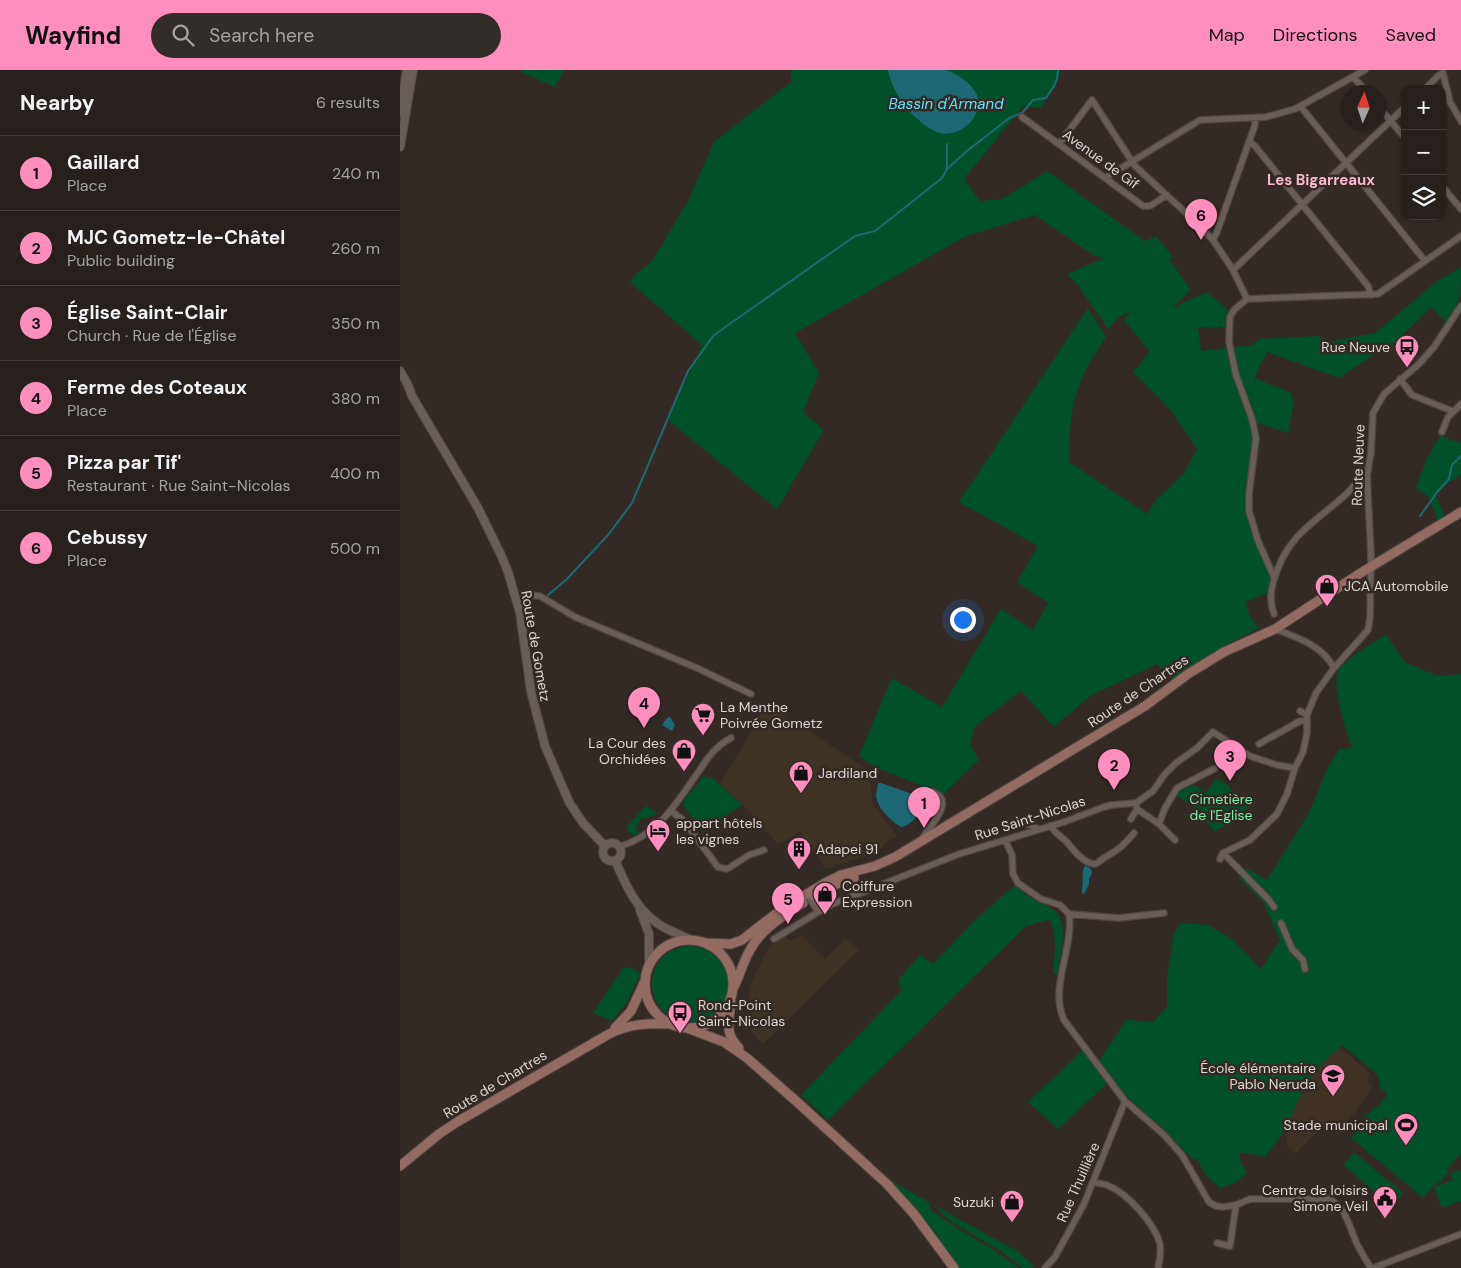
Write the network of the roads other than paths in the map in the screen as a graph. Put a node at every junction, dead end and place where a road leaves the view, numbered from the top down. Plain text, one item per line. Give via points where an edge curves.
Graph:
1 (407, 70) edge
2 (413, 70) edge
3 (1365, 70) edge
4 (1444, 72) edge
5 (1353, 77) junction
6 (1360, 85) edge
7 (1429, 85) edge
8 (1302, 106) junction
9 (400, 112) edge
10 (1401, 112) edge
11 (1386, 115) edge
12 (1022, 117) dead end
13 (1255, 118) junction
14 (1391, 121) junction
15 (1461, 121) edge
16 (402, 123) edge
17 (1401, 133) edge
18 (1249, 141) junction
19 (1059, 144) junction
20 (400, 148) edge
21 (1131, 161) junction
22 (1346, 162) junction
23 (1105, 178) junction
24 (1446, 191) edge
25 (1167, 196) junction
26 (1303, 204) junction
27 (1461, 209) edge
28 (1461, 236) edge
29 (1213, 240) junction
30 (1425, 261) junction
31 (1234, 270) junction
32 (1371, 295) junction
33 (1246, 299) junction
34 (1461, 306) edge
35 (400, 371) edge
36 (400, 380) edge
37 (1400, 380) junction
38 (412, 396) junction
39 (1461, 404) edge
40 (1452, 411) junction
41 (1442, 432) dead end
42 (1368, 471) junction
43 (1461, 512) edge
44 (1461, 516) edge
45 (1370, 570) junction
46 (1274, 577) junction
47 (517, 601) junction
48 (1274, 614) dead end
49 (1274, 629) junction
50 (1334, 668) junction
51 (752, 694) dead end
52 (1300, 711) dead end
53 (1306, 718) junction
54 (731, 738) dead end
55 (1259, 744) dead end
56 (1296, 768) junction
57 (1214, 769) dead end
58 (933, 792) dead end
59 (1137, 806) junction
60 (671, 811) junction
61 (1131, 819) dead end
62 (1022, 822) dead end
63 (1159, 824) junction
64 (1050, 826) junction
65 (1039, 829) junction
66 (1134, 834) dead end
67 (1005, 840) junction
68 (1175, 840) dead end
69 (922, 842) junction
70 (605, 846) junction
71 (619, 847) junction
72 (764, 850) dead end
73 (615, 860) junction
74 (809, 896) junction
75 (639, 906) junction
76 (1274, 907) dead end
77 (818, 912) junction
78 (1164, 913) dead end
79 (1069, 914) junction
80 (1281, 922) dead end
81 (690, 939) junction
82 (774, 939) dead end
83 (706, 943) junction
84 (649, 965) junction
85 (1305, 969) dead end
86 (644, 982) junction
87 (734, 987) junction
88 (731, 1000) junction
89 (669, 1024) junction
90 (687, 1028) junction
91 (609, 1034) junction
92 (747, 1058) junction
93 (1125, 1101) junction
94 (400, 1166) edge
95 (1093, 1182) junction
96 (1236, 1204) junction
97 (1461, 1234) edge
98 (1217, 1243) dead end
99 (944, 1254) junction
100 (949, 1268) edge
101 (954, 1268) edge
102 (1045, 1268) edge
103 (1158, 1268) edge
104 (1372, 1268) edge

1 - 9 street
2 - 16 street
3 - 5 street
4 - 7 street
4 - 15 street via 1450,102
5 - 6 street
5 - 8 street
8 - 13 street
8 - 22 street
10 - 14 street
11 - 14 street
12 - 19 street, Avenue de Gif
13 - 18 street
13 - 21 street via 1200,120
14 - 17 street
14 - 22 street
16 - 20 street
18 - 26 street
18 - 29 street
19 - 21 street via 1092,100
19 - 23 street, Avenue de Gif
21 - 23 street
21 - 25 street
22 - 26 street
22 - 30 street
23 - 25 street, Avenue de Gif via 1143,206 1150,206
24 - 27 street
25 - 29 street
26 - 31 street
26 - 32 street via 1368,286
28 - 30 street
29 - 31 street
30 - 32 street via 1382,292
31 - 33 street
32 - 33 street
33 - 46 street via 1230,317 1229,342 1256,438 1249,511
34 - 37 street, Route Neuve via 1430,352
35 - 38 street, Route de Gometz
36 - 38 street, Route de Gometz
37 - 40 street via 1412,395
37 - 42 street, Route Neuve via 1384,394 1372,413
38 - 47 street, Route de Gometz via 486,523
39 - 40 street
40 - 41 street
42 - 45 street, Route Neuve
42 - 46 street via 1293,541 1284,552
43 - 45 main road, Route de Chartres
44 - 45 main road, Route de Chartres
45 - 49 main road, Route de Chartres
45 - 50 street via 1368,630
46 - 48 street via 1271,594
47 - 51 street via 530,595 540,596 575,617
47 - 70 street, Route de Gometz via 531,692 545,746 569,802
49 - 50 street via 1321,650
49 - 69 main road, Route de Chartres via 1208,661 1145,706
50 - 53 street via 1316,693
52 - 53 street
53 - 55 street
53 - 56 street via 1307,733
54 - 60 street via 713,750
56 - 59 street via 1277,766 1250,756 1213,732 1176,763
56 - 76 street via 1277,814 1250,840 1222,856
57 - 63 street via 1177,788
58 - 69 street via 942,802 941,813
59 - 61 street
59 - 63 street
59 - 64 street, Rue Saint-Nicolas via 1112,805
60 - 71 street via 643,837
60 - 72 street via 683,820 718,867 727,869
62 - 65 street
63 - 68 street
64 - 65 street, Rue Saint-Nicolas
64 - 66 street via 1091,864 1099,863 1117,851
65 - 67 street, Rue Saint-Nicolas
67 - 77 street, Rue Saint-Nicolas via 909,873
67 - 79 street via 1018,883 1041,899 1060,905
69 - 74 main road, Route de Chartres via 886,867
70 - 71 street via 612,843
70 - 73 street via 604,857
71 - 73 street
73 - 75 street
74 - 77 street
74 - 83 main road, Route de Chartres via 783,908 742,940 731,944
74 - 87 main road, Route de Chartres via 761,934 748,952
75 - 81 street via 664,928
75 - 84 street via 649,934
77 - 82 street, Rue Saint-Nicolas
78 - 79 street via 1119,918
79 - 93 street via 1060,986 1061,1013
80 - 85 street
81 - 83 main road
81 - 84 main road via 666,946
83 - 87 main road via 728,963
84 - 86 main road
86 - 89 main road via 651,1006
86 - 91 main road, Route de Chartres via 631,1011
87 - 88 main road
88 - 90 main road via 711,1023
88 - 92 main road via 728,1030 733,1042
89 - 90 main road
89 - 91 main road, Route de Chartres via 633,1024
90 - 92 main road via 724,1042
91 - 94 main road, Route de Chartres via 457,1122
92 - 99 main road via 887,1184
93 - 95 street, Rue Thuillière
93 - 96 street via 1163,1134 1182,1156 1209,1202 1216,1206
95 - 102 street, Rue Thuillière via 1072,1227
95 - 103 street via 1110,1187 1130,1200 1144,1217 1160,1246
96 - 98 street via 1230,1246
96 - 104 street via 1250,1199 1330,1199 1338,1203 1345,1213
97 - 104 street
99 - 100 main road
99 - 101 main road

